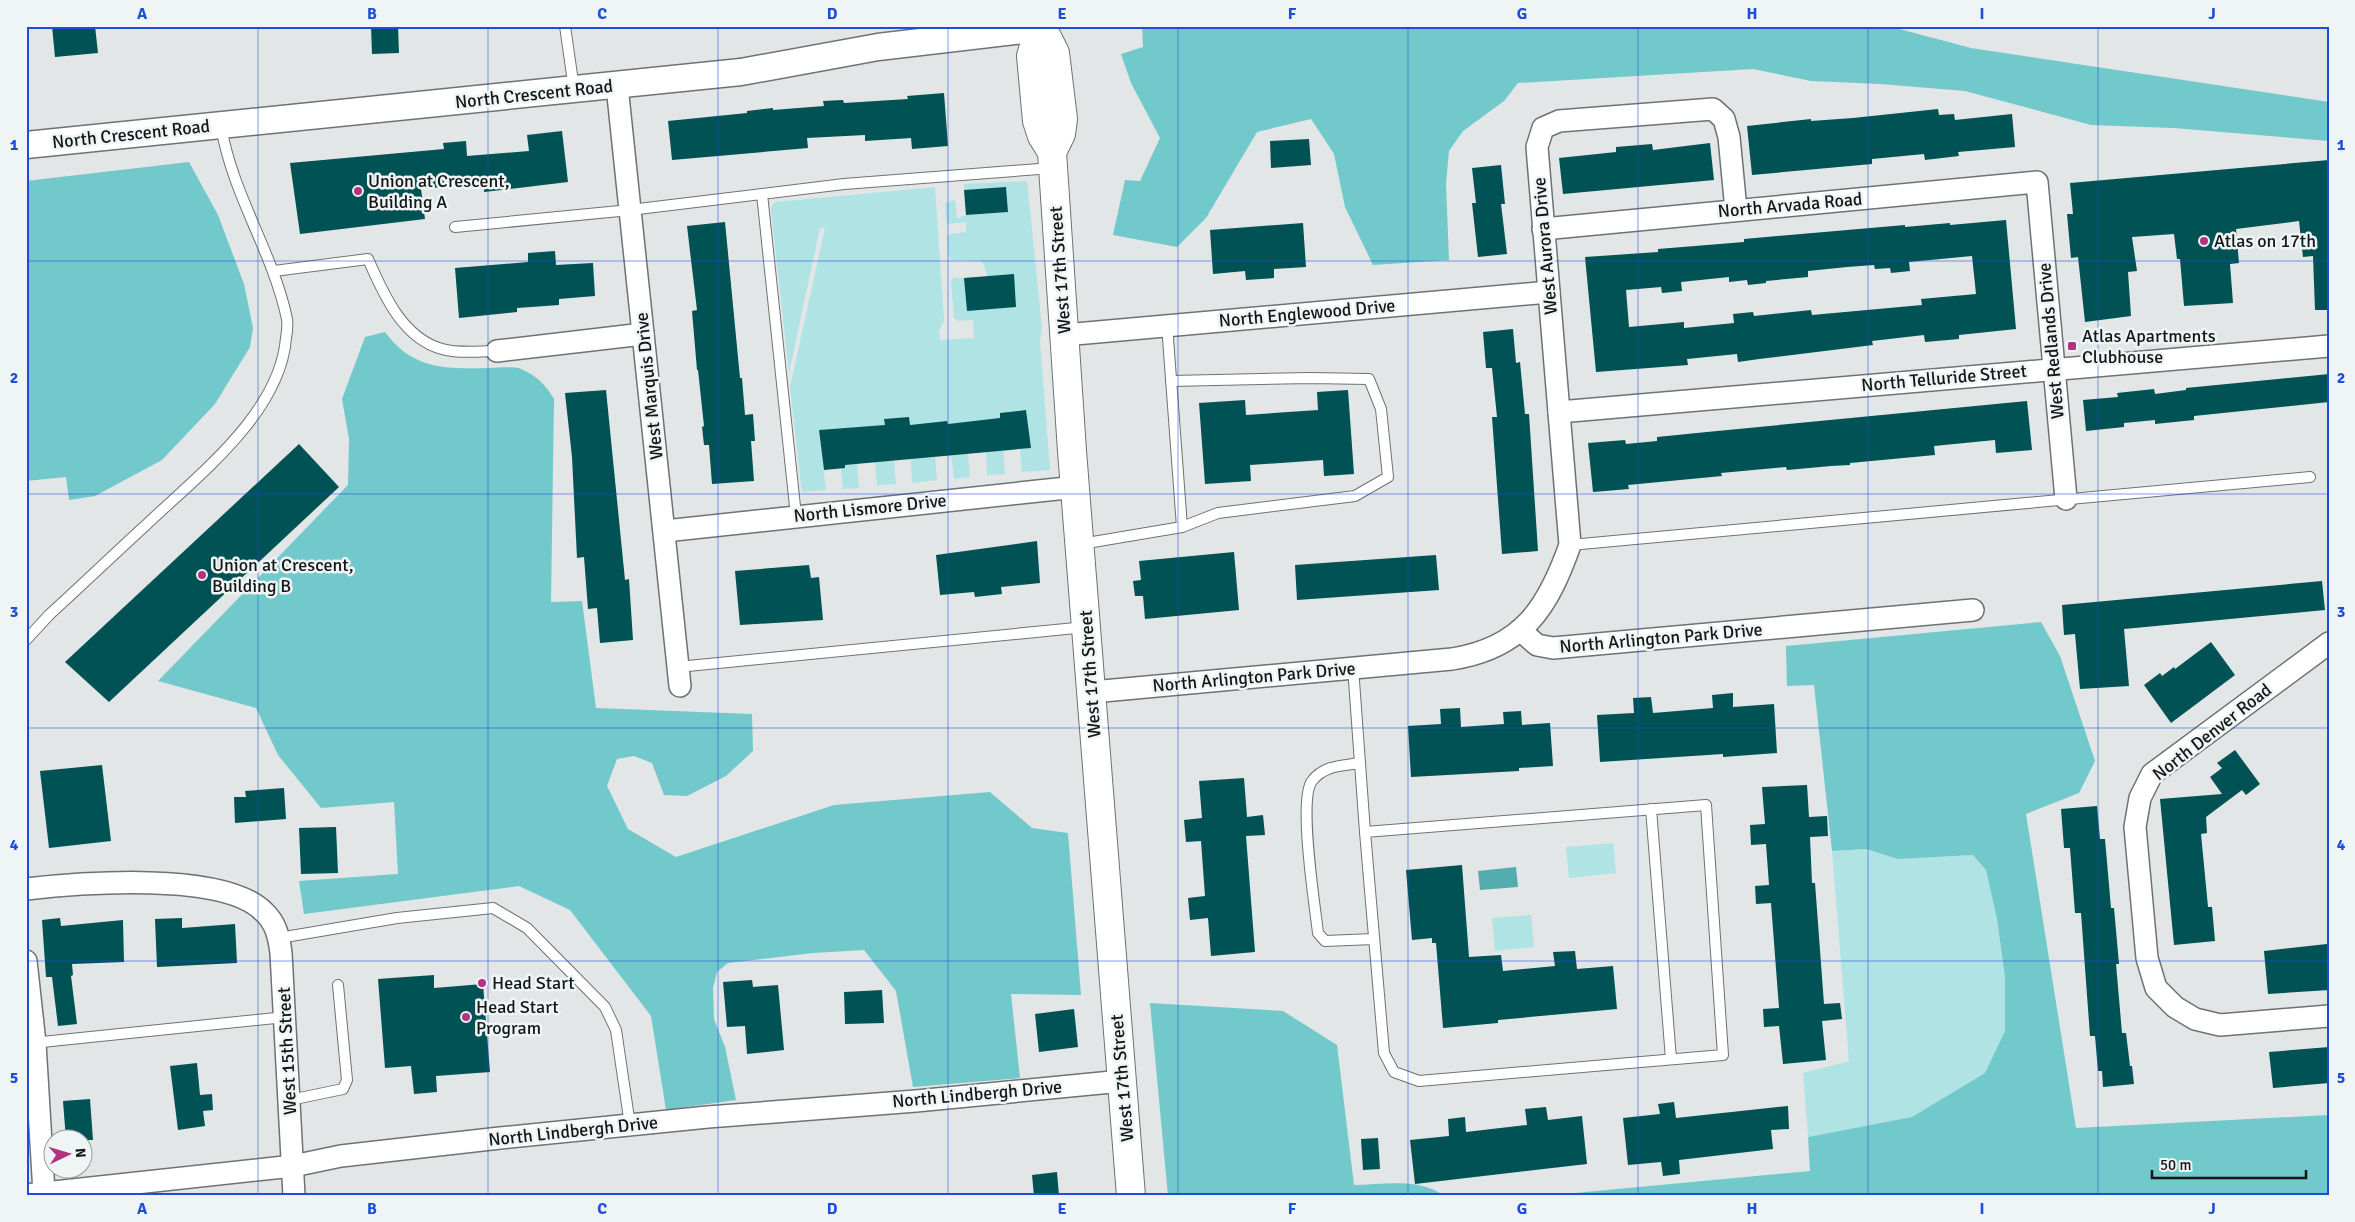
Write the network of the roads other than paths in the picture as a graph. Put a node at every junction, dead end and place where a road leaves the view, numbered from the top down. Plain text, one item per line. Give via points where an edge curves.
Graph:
1 (565, 26) edge
2 (1040, 27) edge
3 (617, 86) junction
4 (574, 90) junction
5 (221, 125) junction
6 (26, 145) edge
7 (1053, 160) junction
8 (2037, 182) joint
9 (762, 194) junction
10 (630, 210) junction
11 (1736, 210) junction
12 (455, 227) dead end
13 (1544, 229) junction
14 (274, 271) junction
15 (1549, 292) junction
16 (1167, 325) junction
17 (643, 334) junction
18 (1064, 335) junction
19 (2329, 346) edge
20 (497, 350) joint
21 (2053, 368) junction
22 (1171, 380) junction
23 (1559, 412) junction
24 (2310, 477) dead end
25 (1076, 487) junction
26 (2066, 499) junction
27 (796, 516) junction
28 (1182, 526) junction
29 (665, 531) junction
30 (1080, 544) junction
31 (1570, 545) junction
32 (1973, 610) dead end
33 (1086, 626) junction
34 (1520, 630) junction
35 (26, 640) edge
36 (2329, 643) edge
37 (1353, 667) junction
38 (679, 677) joint
39 (1092, 692) junction
40 (1360, 763) junction
41 (1651, 809) junction
42 (1365, 832) junction
43 (26, 889) edge
44 (280, 938) junction
45 (1374, 939) junction
46 (26, 961) edge
47 (338, 985) dead end
48 (2329, 1016) edge
49 (285, 1017) junction
50 (31, 1043) edge
51 (1671, 1059) junction
52 (1122, 1081) junction
53 (290, 1100) junction
54 (630, 1125) junction
55 (293, 1166) junction
56 (35, 1194) edge
57 (294, 1196) edge
58 (1131, 1196) edge

1 - 4 lane
2 - 3 street, North Crescent Road via 878,47 741,72
2 - 7 main road, West 17th Street via 1032,56 1034,95 1038,129
3 - 4 street, North Crescent Road
3 - 10 street, West Marquis Drive
4 - 5 street, North Crescent Road
5 - 6 street, North Crescent Road
5 - 14 lane via 229,162
7 - 9 lane
7 - 18 main road, West 17th Street
8 - 11 street, North Arvada Road
8 - 21 street, West Redlands Drive
9 - 10 lane
9 - 27 lane
10 - 12 lane
10 - 17 street, West Marquis Drive
11 - 13 street, North Arvada Road
11 - 13 street, West Aurora Drive via 1730,137 1724,119 1713,109 1559,121 1542,128 1537,147
13 - 15 street, West Aurora Drive
14 - 20 lane via 368,259 397,315 424,341 442,349
14 - 35 lane via 288,322 286,350 265,400 215,460
15 - 16 street, North Englewood Drive
15 - 23 street, West Aurora Drive
16 - 18 street, North Englewood Drive
16 - 22 lane
17 - 20 street
17 - 29 street, West Marquis Drive
18 - 25 main road, West 17th Street
19 - 21 street, North Telluride Street
21 - 23 street, North Telluride Street
21 - 26 street, West Redlands Drive
22 - 28 lane
22 - 28 lane via 1369,379 1381,409 1388,477 1355,496 1218,513
23 - 31 street, West Aurora Drive
24 - 26 lane
25 - 27 street, North Lismore Drive
25 - 30 main road, West 17th Street
26 - 31 lane
27 - 29 street, North Lismore Drive
28 - 30 lane
29 - 38 street, West Marquis Drive
30 - 33 main road, West 17th Street
31 - 34 street, West Aurora Drive via 1546,601
32 - 34 street, North Arlington Park Drive via 1554,648 1537,645
33 - 38 lane
33 - 39 main road, West 17th Street
34 - 37 street, North Arlington Park Drive via 1488,651 1471,656
36 - 48 street, North Denver Road via 2152,774 2140,798 2135,827 2147,958 2156,988 2175,1007 2195,1019 2220,1025
37 - 39 street, North Arlington Park Drive
37 - 40 lane
39 - 52 main road, West 17th Street
40 - 42 lane
40 - 45 lane via 1326,768 1311,782 1306,814 1318,933 1325,941
41 - 42 lane
41 - 51 lane
41 - 51 lane via 1706,805 1723,1054
42 - 45 lane
43 - 44 street, West 15th Street via 85,883 198,887 239,896 263,910
44 - 49 street, West 15th Street
44 - 54 lane via 397,918 494,908 527,928 605,1007 616,1030
45 - 51 lane via 1384,1053 1394,1072 1419,1081
46 - 50 street
47 - 53 lane via 347,1080 343,1089
49 - 50 lane
49 - 53 street, West 15th Street
50 - 56 street
52 - 54 street, North Lindbergh Drive
52 - 58 main road, West 17th Street
53 - 55 street, West 15th Street
54 - 55 street, North Lindbergh Drive via 341,1156
55 - 56 street, North Lindbergh Drive
55 - 57 street, West 15th Street

